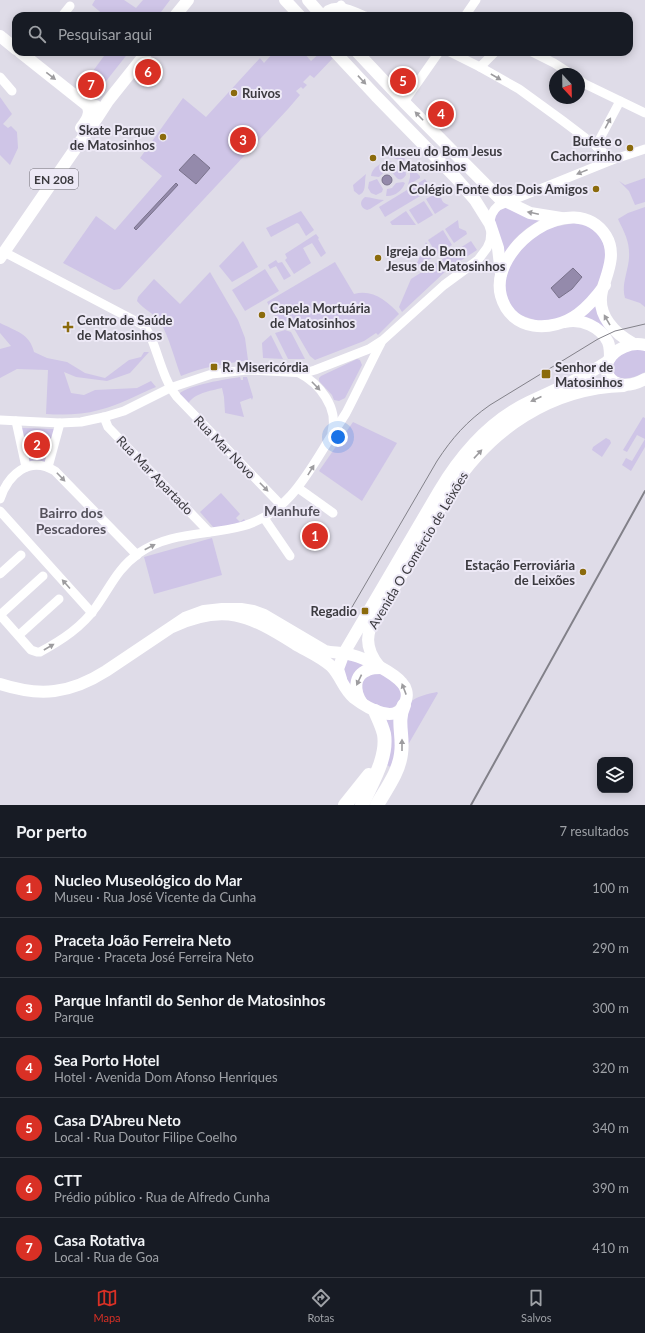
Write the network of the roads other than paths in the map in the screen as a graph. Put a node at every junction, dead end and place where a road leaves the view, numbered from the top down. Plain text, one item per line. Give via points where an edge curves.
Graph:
1 (188, 0) edge
2 (285, 0) edge
3 (308, 0) edge
4 (476, 0) edge
5 (344, 3) edge
6 (70, 6) dead end
7 (65, 12) edge
8 (178, 12) edge
9 (296, 12) edge
10 (319, 12) edge
11 (324, 12) edge
12 (359, 12) edge
13 (467, 12) edge
14 (0, 36) edge
15 (12, 46) edge
16 (29, 56) edge
17 (144, 56) edge
18 (340, 56) edge
19 (361, 56) edge
20 (436, 56) edge
21 (458, 56) edge
22 (491, 56) edge
23 (540, 56) edge
24 (480, 67) junction
25 (561, 68) edge
26 (0, 77) edge
27 (585, 84) edge
28 (12, 91) dead end
29 (108, 101) junction
30 (620, 101) junction
31 (404, 102) junction
32 (88, 106) junction
33 (394, 113) junction
34 (645, 113) edge
35 (596, 146) junction
36 (645, 149) edge
37 (612, 160) junction
38 (506, 203) junction
39 (562, 218) junction
40 (491, 227) junction
41 (498, 248) junction
42 (1, 252) edge
43 (469, 267) junction
44 (501, 276) junction
45 (605, 284) junction
46 (564, 322) junction
47 (383, 340) junction
48 (641, 344) edge
49 (356, 354) junction
50 (609, 360) junction
51 (369, 368) junction
52 (298, 372) junction
53 (645, 379) edge
54 (624, 386) junction
55 (170, 388) junction
56 (351, 403) junction
57 (330, 404) junction
58 (104, 417) junction
59 (0, 420) edge
60 (16, 421) junction
61 (60, 423) junction
62 (330, 437) junction
63 (26, 467) junction
64 (48, 467) junction
65 (298, 488) junction
66 (0, 499) edge
67 (281, 505) junction
68 (0, 511) edge
69 (333, 513) dead end
70 (264, 518) junction
71 (210, 532) junction
72 (21, 555) dead end
73 (137, 555) junction
74 (290, 556) dead end
75 (0, 574) edge
76 (43, 576) dead end
77 (59, 599) dead end
78 (92, 612) junction
79 (0, 615) edge
80 (172, 627) junction
81 (19, 636) junction
82 (339, 653) junction
83 (381, 668) junction
84 (341, 680) junction
85 (0, 684) edge
86 (404, 705) junction
87 (369, 707) junction
88 (378, 767) junction
89 (345, 805) edge
90 (362, 805) edge
91 (377, 805) edge

1 - 8 main road
2 - 9 main road
3 - 10 main road
4 - 13 street
5 - 11 street via 329,6
5 - 12 street
6 - 7 street
14 - 15 main road
16 -> 32 main road
17 - 29 main road, EN 208
18 -> 33 main road
19 - 31 main road
20 - 31 street
21 - 24 street
22 - 24 street
23 - 25 street
24 -> 35 street via 519,89
26 - 28 street
27 - 30 street
29 - 32 main road via 97,106
29 - 42 main road, EN 208
30 - 34 street
35 -> 30 street
31 - 33 main road
38 -> 31 main road via 493,193
32 - 42 main road, EN 208 via 89,116
33 - 40 main road via 471,196
35 - 37 street
36 - 37 street
37 -> 38 street
39 -> 38 main road via 530,213
38 - 40 street via 493,211
39 - 44 main road via 541,226 524,239 511,255
39 - 45 main road via 587,220 606,236 611,253
40 - 41 main road
40 - 43 street via 487,248
41 - 43 street
41 - 44 main road
42 - 55 street, Rua Mar Novo via 143,325 148,330
43 - 47 street via 444,285
44 - 46 main road via 500,292 503,300 518,320 542,327
45 - 46 main road via 588,306
48 -> 45 main road via 615,331 606,319 601,300
46 - 50 main road via 574,320 598,330 608,343
47 - 49 street via 374,347
47 - 51 street
48 - 50 main road, Avenida O Comércio de Leixões via 618,350
49 - 51 street via 366,359
49 - 52 street via 315,370
50 - 54 main road via 607,368 611,378
50 -> 82 main road, Avenida O Comércio de Leixões via 584,376 527,403 488,430 464,453 452,469 351,641
51 - 56 street
52 - 55 street via 247,370 212,374
52 -> 57 street via 314,383
53 - 54 main road, Avenida O Comércio de Leixões
83 -> 54 main road, Avenida O Comércio de Leixões via 369,649 370,629 451,490 475,457 501,432 559,398 589,389
55 - 58 street via 124,411
55 -> 67 street, Rua Mar Novo
56 - 57 street via 339,407
56 - 62 street
57 - 62 street via 334,421
58 - 61 street
58 - 71 street, Rua Mar Apartado via 108,427
59 - 60 street
60 - 61 street
60 - 63 street
61 - 64 street
65 -> 62 street
63 - 64 street
63 - 66 street via 11,477
64 -> 73 street via 55,471
65 - 67 street
65 - 69 street
67 - 70 street
78 -> 68 street
70 - 71 street via 243,526
70 - 74 street
73 -> 71 street via 167,540
72 - 75 street
73 - 78 street via 116,575
76 - 79 street
77 - 81 street
81 -> 78 street via 31,650 40,652 74,631
79 - 81 street
80 - 82 main road, Avenida O Comércio de Leixões via 185,618 204,611 241,609 264,615 325,651
80 - 84 main road, Avenida O Comércio de Leixões via 214,614 225,613 246,617 315,655 330,665
80 - 85 main road, Avenida O Comércio de Leixões via 99,676 66,690 42,692
82 - 83 main road, Avenida O Comércio de Leixões via 363,658
82 - 84 main road via 338,669
86 -> 83 main road, Avenida O Comércio de Leixões via 407,696 404,685
83 -> 87 main road via 366,670 357,680 356,691 359,699
84 - 87 main road, Avenida O Comércio de Leixões via 346,691
86 - 87 main road via 392,714 384,714
91 -> 86 highway via 400,761 400,716
87 - 88 highway via 382,728 385,745
88 - 89 highway
88 - 90 highway

